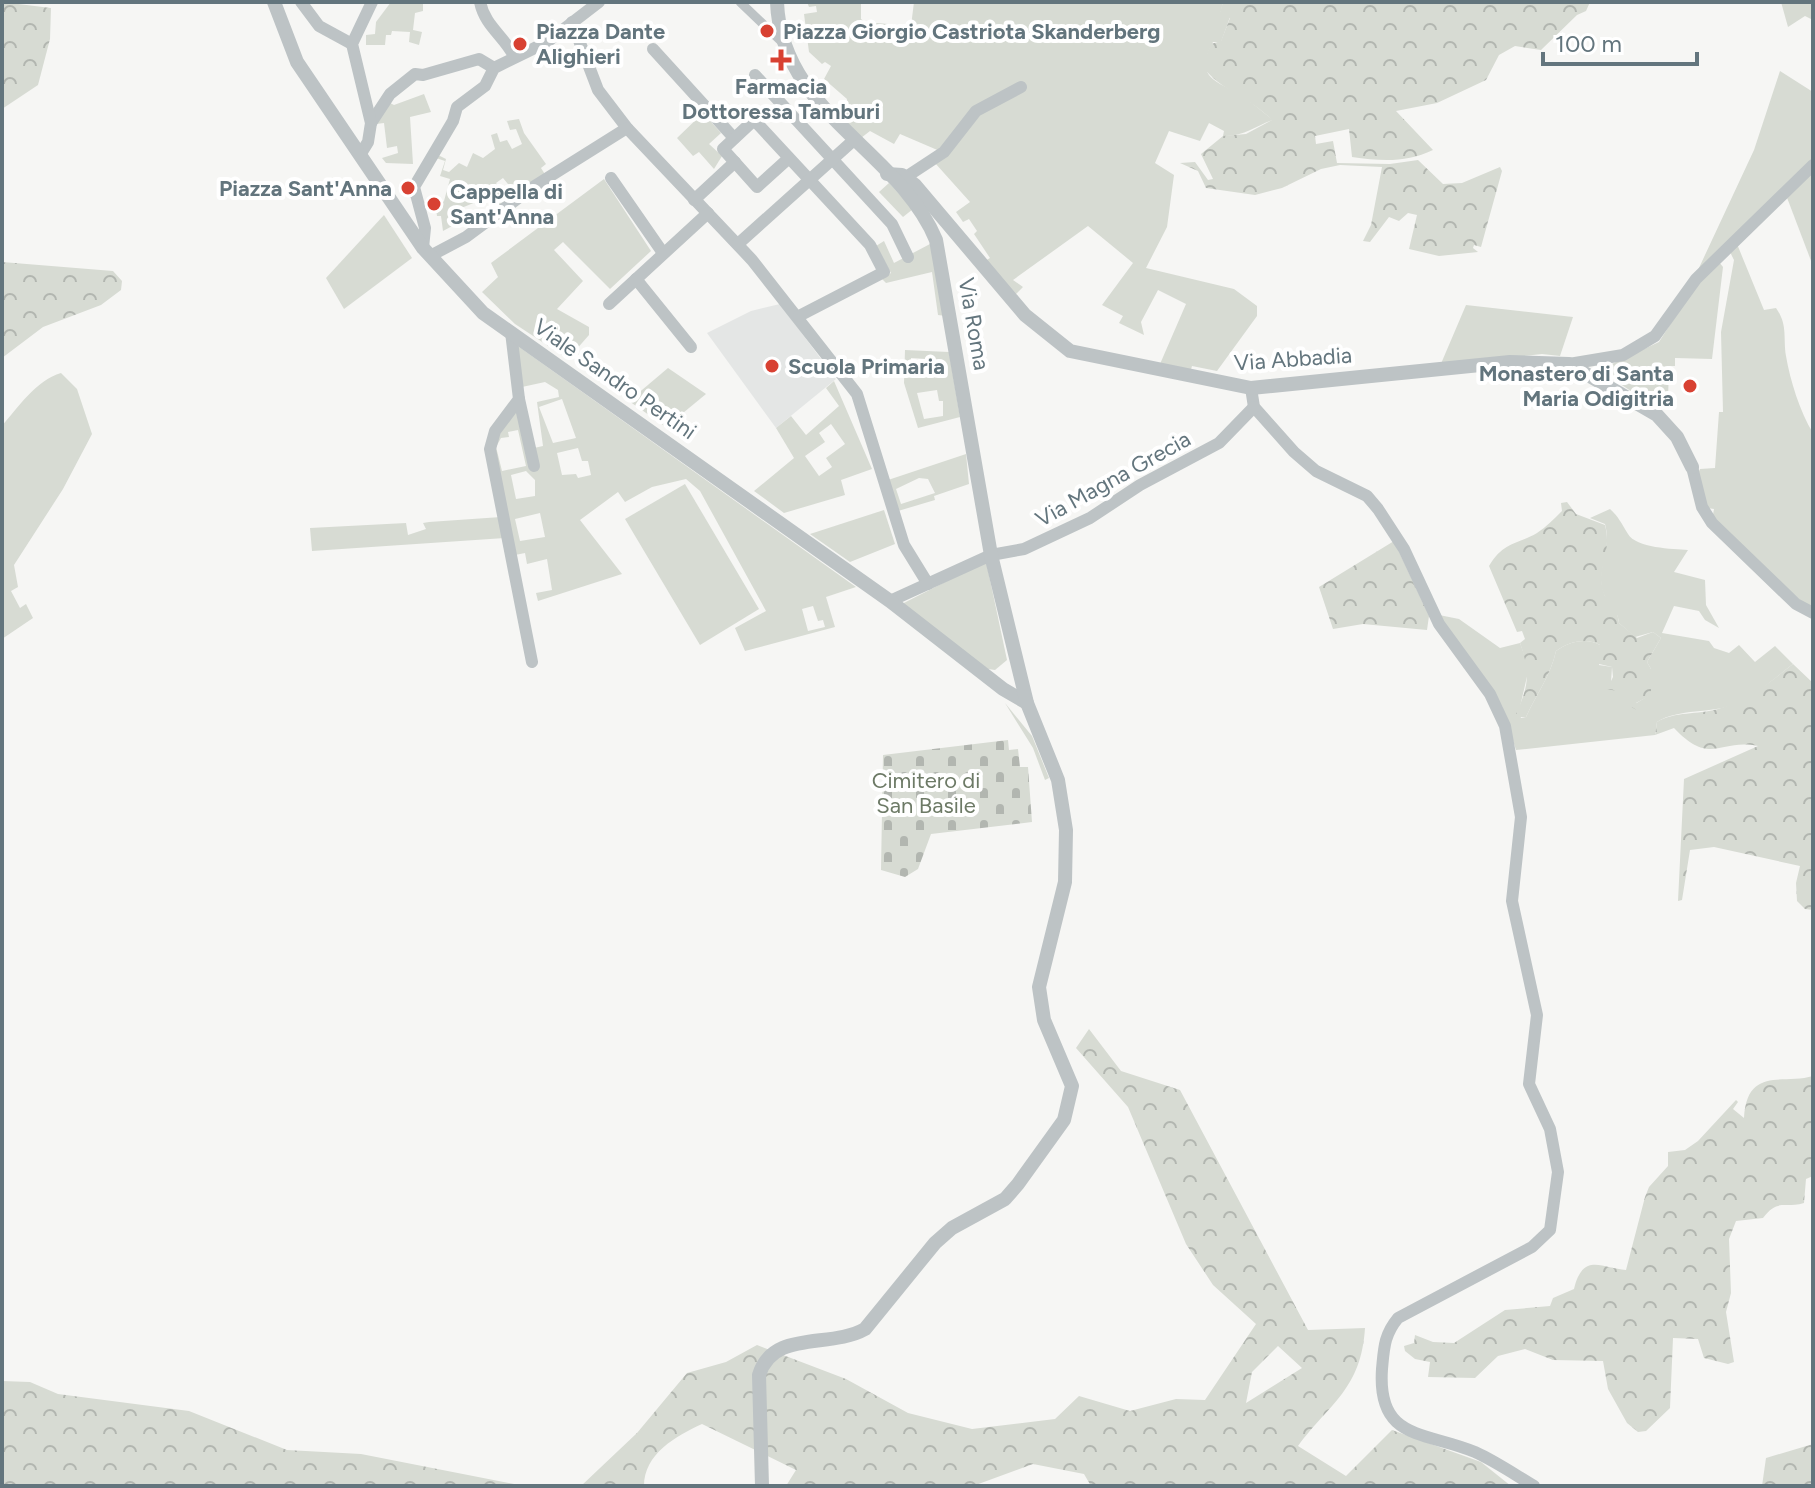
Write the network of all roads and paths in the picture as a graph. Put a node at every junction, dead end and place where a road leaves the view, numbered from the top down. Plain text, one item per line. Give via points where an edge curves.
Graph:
1 (274, 2) edge
2 (301, 2) edge
3 (372, 2) edge
4 (480, 2) edge
5 (599, 2) edge
6 (740, 2) edge
7 (777, 2) edge
8 (572, 22) junction
9 (352, 44) junction
10 (784, 44) junction
11 (653, 49) dead end
12 (514, 56) junction
13 (492, 74) junction
14 (755, 75) dead end
15 (1021, 87) dead end
16 (371, 123) junction
17 (627, 128) junction
18 (734, 138) junction
19 (855, 139) junction
20 (360, 155) junction
21 (789, 158) junction
22 (830, 160) junction
23 (735, 162) junction
24 (1813, 165) edge
25 (887, 174) junction
26 (906, 177) junction
27 (611, 178) dead end
28 (808, 179) junction
29 (694, 200) junction
30 (708, 213) junction
31 (738, 244) junction
32 (426, 252) junction
33 (663, 253) junction
34 (908, 257) dead end
35 (636, 279) junction
36 (609, 304) dead end
37 (799, 316) junction
38 (511, 332) junction
39 (691, 347) dead end
40 (1569, 364) junction
41 (1251, 388) junction
42 (519, 399) junction
43 (1254, 407) junction
44 (534, 466) dead end
45 (1692, 467) joint
46 (991, 555) junction
47 (928, 584) junction
48 (890, 601) junction
49 (1813, 613) edge
50 (532, 662) dead end
51 (1027, 703) junction
52 (762, 1486) edge
53 (1534, 1486) edge

1 - 20 street, Viale Sandro Pertini via 297,62
2 - 9 street via 319,26
3 - 9 street
4 - 12 street via 488,24
5 - 8 street
6 - 10 street
7 - 10 street, Via Roma
8 - 12 street via 547,42
8 - 17 street via 598,90
9 - 16 street
10 - 19 street, Via Roma via 802,80
11 - 18 street
12 - 13 street
13 - 16 street via 479,59 415,74 390,94
13 - 32 street via 457,107 414,187
14 - 22 street
15 - 26 street via 976,111 944,152
16 - 20 street
17 - 29 street
17 - 32 street via 466,237
18 - 21 street via 754,120
18 - 23 street via 723,149
19 - 22 street
19 - 25 street, Via Roma
20 - 32 street, Viale Sandro Pertini
21 - 23 street via 757,187
21 - 28 street
22 - 28 street
22 - 34 street via 892,224
23 - 29 street
24 - 40 street via 1686,288 1655,336 1623,355
25 - 26 street
25 - 46 street, Via Roma via 919,210 936,240
26 - 41 street, Via Abbadia via 1025,315 1070,351
27 - 33 street
28 - 31 street
28 - 37 street via 870,245 884,272
29 - 30 street
30 - 31 street
30 - 33 street
31 - 37 street
32 - 38 street, Viale Sandro Pertini via 474,305
33 - 35 street
35 - 36 street
35 - 39 street
37 - 47 street via 857,394 904,545
38 - 42 street
38 - 48 street, Viale Sandro Pertini
40 - 41 street, Via Abbadia via 1510,362
40 - 45 street, Via Abbadia via 1657,415 1677,437
41 - 43 street
42 - 44 street
42 - 50 street via 495,431 490,449
43 - 46 street, Via Magna Grecia via 1219,443 1090,518 1024,549
43 - 53 street via 1316,471 1372,501 1404,549 1439,624 1490,694 1505,726 1521,817 1512,901 1537,1015 1529,1084 1550,1129 1556,1160 1553,1217 1545,1238 1532,1247 1398,1318 1385,1335 1382,1378 1386,1412 1397,1423 1473,1452
45 - 49 street via 1702,507 1712,523 1796,604
46 - 47 street, Via Magna Grecia
46 - 51 street, Via Roma
47 - 48 street, Via Magna Grecia
48 - 51 street, Viale Sandro Pertini
51 - 52 street, Via Roma via 1058,780 1066,830 1065,882 1039,987 1044,1020 1069,1073 1070,1103 1064,1120 1005,1199 935,1243 865,1329 852,1337 784,1346 763,1361

